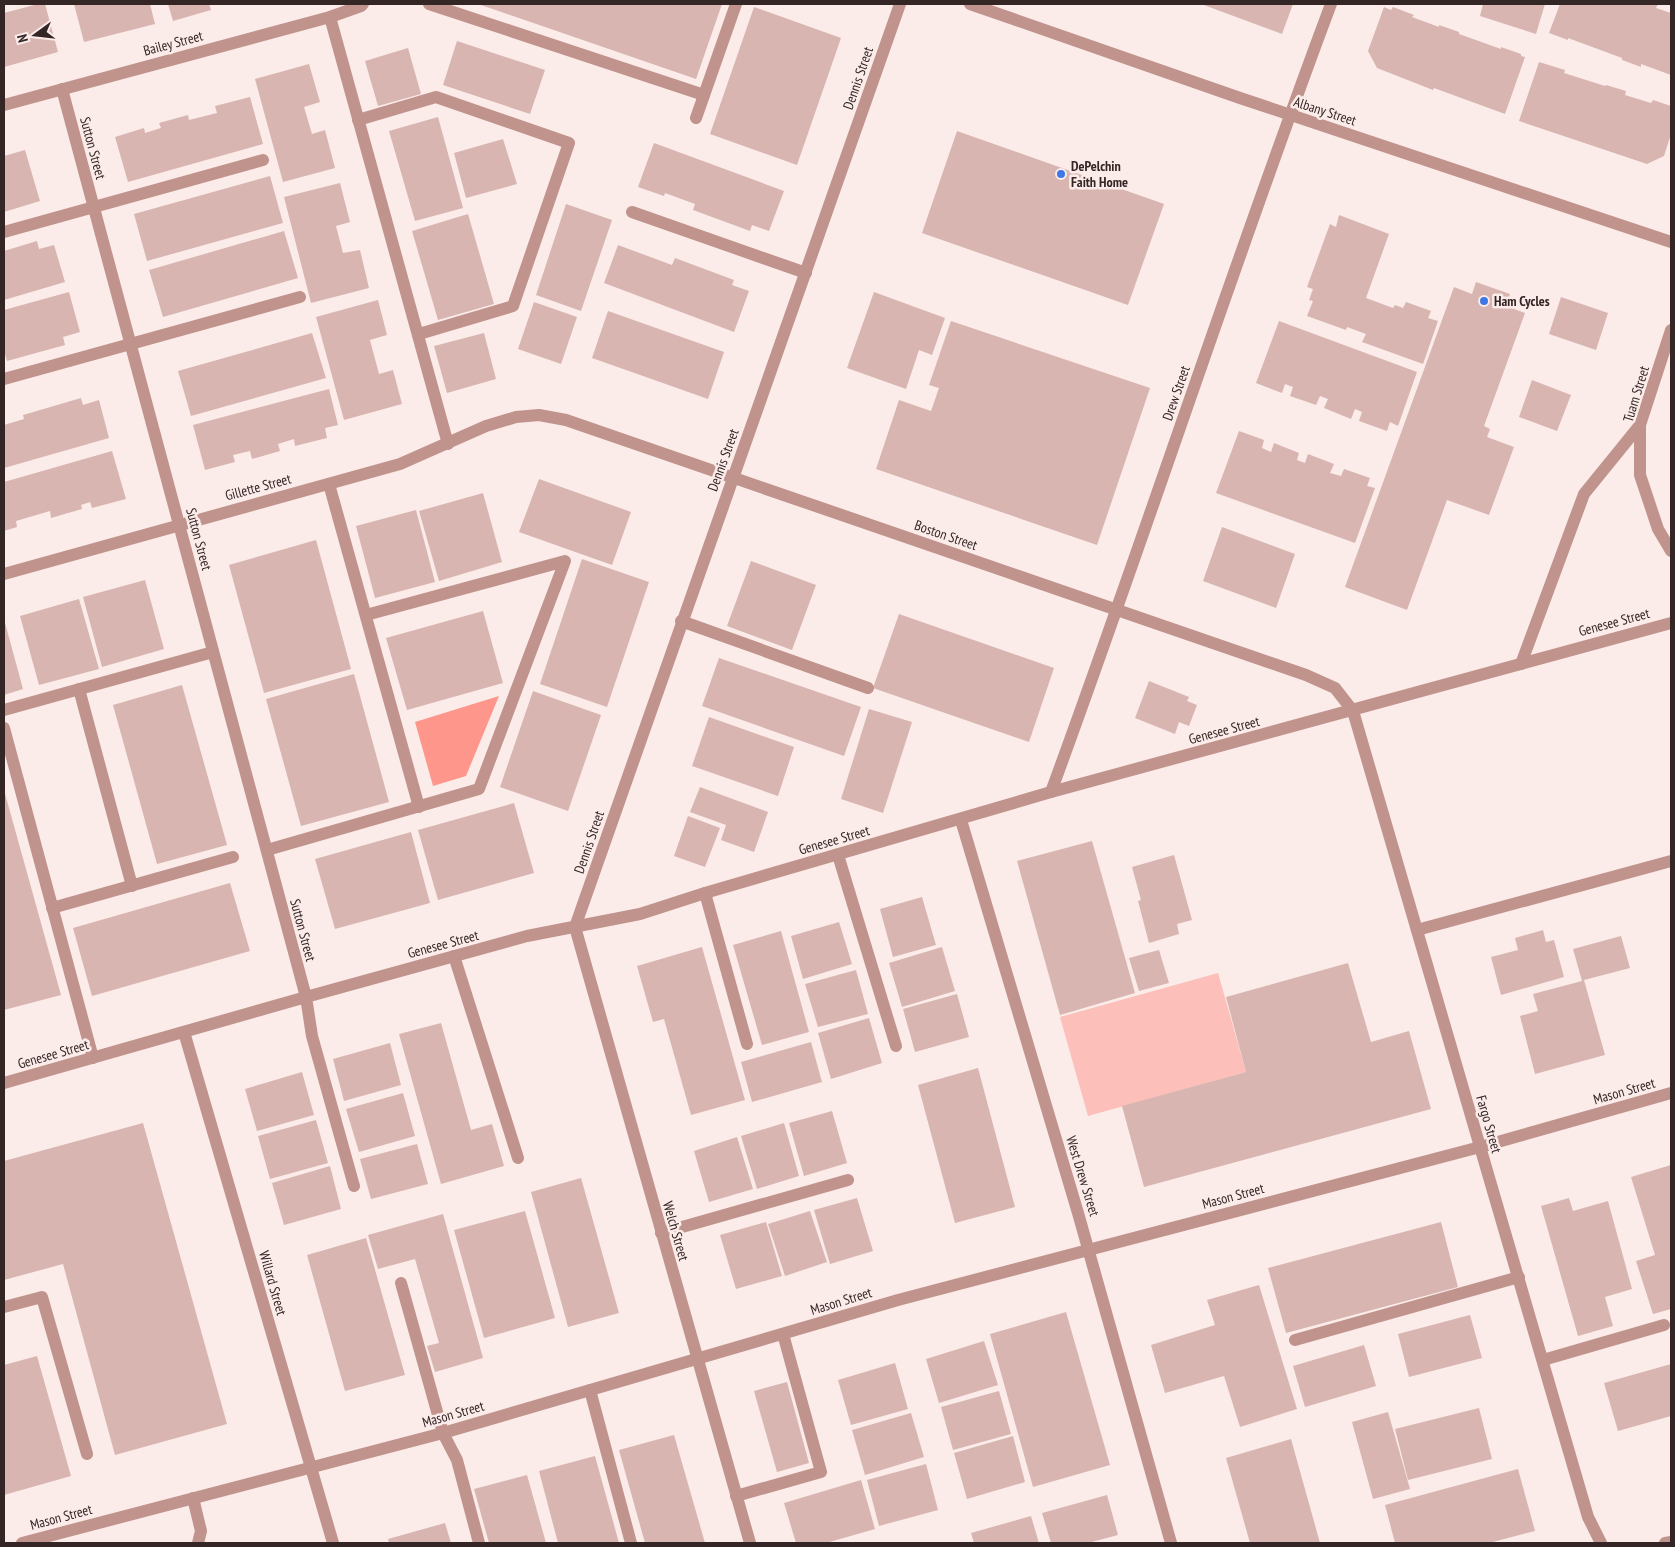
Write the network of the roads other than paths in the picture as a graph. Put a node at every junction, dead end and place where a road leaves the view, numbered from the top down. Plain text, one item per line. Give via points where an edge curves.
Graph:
1 (363, 4) edge
2 (429, 4) edge
3 (736, 4) edge
4 (900, 4) edge
5 (970, 4) edge
6 (1331, 4) edge
7 (330, 17) junction
8 (62, 89) junction
9 (704, 95) junction
10 (4, 104) edge
11 (1289, 115) junction
12 (696, 118) dead end
13 (358, 120) junction
14 (263, 160) dead end
15 (94, 207) junction
16 (632, 212) dead end
17 (4, 232) edge
18 (1671, 242) edge
19 (806, 274) junction
20 (300, 297) dead end
21 (1671, 330) edge
22 (419, 334) junction
23 (131, 344) junction
24 (4, 379) edge
25 (516, 416) joint
26 (1640, 425) junction
27 (448, 444) junction
28 (732, 478) junction
29 (328, 484) junction
30 (179, 524) junction
31 (1671, 551) edge
32 (4, 574) edge
33 (1117, 609) junction
34 (366, 615) junction
35 (682, 621) junction
36 (1671, 623) edge
37 (213, 652) junction
38 (1521, 664) junction
39 (868, 688) dead end
40 (79, 689) junction
41 (4, 710) edge
42 (1353, 711) junction
43 (4, 728) edge
44 (1051, 792) junction
45 (419, 807) junction
46 (960, 820) junction
47 (267, 850) junction
48 (838, 854) junction
49 (233, 857) dead end
50 (1671, 861) edge
51 (132, 886) junction
52 (706, 893) junction
53 (52, 908) junction
54 (575, 927) junction
55 (1417, 930) junction
56 (454, 956) junction
57 (306, 997) junction
58 (184, 1032) junction
59 (747, 1044) dead end
60 (896, 1046) dead end
61 (93, 1058) junction
62 (4, 1083) edge
63 (1671, 1093) edge
64 (1480, 1147) junction
65 (518, 1158) dead end
66 (848, 1180) dead end
67 (354, 1186) dead end
68 (662, 1233) junction
69 (1088, 1249) junction
70 (1519, 1277) junction
71 (401, 1283) dead end
72 (4, 1307) edge
73 (1664, 1325) dead end
74 (783, 1334) junction
75 (1295, 1340) dead end
76 (697, 1359) junction
77 (1543, 1360) junction
78 (590, 1390) junction
79 (443, 1433) junction
80 (87, 1454) dead end
81 (311, 1468) junction
82 (736, 1496) junction
83 (193, 1498) junction
84 (1671, 1542) edge
85 (22, 1543) edge
86 (198, 1543) edge
87 (333, 1543) edge
88 (479, 1543) edge
89 (631, 1543) edge
90 (750, 1543) edge
91 (1171, 1543) edge
92 (1601, 1543) edge
93 (1665, 1543) edge

1 - 7 street, Bailey Street
2 - 9 street
3 - 9 street
4 - 19 street, Dennis Street
5 - 11 street, Albany Street
6 - 11 street, Drew Street
7 - 8 street, Bailey Street
7 - 13 street
8 - 10 street, Bailey Street
8 - 15 street, Sutton Street
9 - 12 street
11 - 18 street, Albany Street
11 - 33 street, Drew Street
13 - 22 street
13 - 22 street via 436,97 569,143 513,306
14 - 15 street
15 - 17 street
15 - 23 street, Sutton Street
16 - 19 street
19 - 28 street, Dennis Street
20 - 23 street
21 - 26 street, Tuam Street
22 - 27 street
23 - 24 street
23 - 30 street, Sutton Street
25 - 27 street, Gillette Street
25 - 28 street, Boston Street via 539,414 566,420
26 - 31 street, Tuam Street via 1640,475 1658,529
26 - 38 street via 1584,494
27 - 29 street, Gillette Street via 400,464
28 - 33 street, Boston Street
28 - 35 street, Dennis Street
29 - 30 street, Gillette Street
29 - 34 street
30 - 32 street, Gillette Street
30 - 37 street, Sutton Street
33 - 42 street, Boston Street via 1306,674 1335,688
33 - 44 street, Drew Street
34 - 45 street
34 - 45 street via 565,560 479,789
35 - 39 street
35 - 54 street, Dennis Street
36 - 38 street, Genesee Street
37 - 40 street
37 - 47 street, Sutton Street
38 - 42 street, Genesee Street
40 - 41 street
40 - 51 street
42 - 44 street, Genesee Street
42 - 55 street, Fargo Street
43 - 53 street
44 - 46 street, Genesee Street
45 - 47 street
46 - 48 street, Genesee Street
46 - 69 street, West Drew Street
47 - 57 street, Sutton Street
48 - 52 street, Genesee Street
48 - 60 street
49 - 51 street
50 - 55 street
51 - 53 street
52 - 54 street, Genesee Street via 640,914
52 - 59 street
53 - 61 street
54 - 56 street, Genesee Street
54 - 68 street, Welch Street
55 - 64 street, Fargo Street
56 - 57 street, Genesee Street
56 - 65 street
57 - 58 street, Genesee Street
57 - 67 street, Sutton Street via 312,1036
58 - 61 street, Genesee Street
58 - 81 street, Willard Street
61 - 62 street, Genesee Street
63 - 64 street, Mason Street
64 - 69 street, Mason Street
64 - 70 street, Fargo Street
66 - 68 street
68 - 76 street, Welch Street
69 - 74 street, Mason Street
69 - 91 street, West Drew Street
70 - 75 street
70 - 77 street, Fargo Street
71 - 79 street
72 - 80 street via 42,1296
73 - 77 street
74 - 76 street, Mason Street
74 - 82 street via 821,1472
76 - 78 street, Mason Street
76 - 82 street, Welch Street
77 - 92 street, Fargo Street via 1588,1516
78 - 79 street, Mason Street
78 - 89 street
79 - 81 street, Mason Street
79 - 88 street via 457,1460
81 - 83 street, Mason Street
81 - 87 street, Willard Street
82 - 90 street, Welch Street
83 - 85 street, Mason Street
83 - 86 street via 201,1531
84 - 93 street

